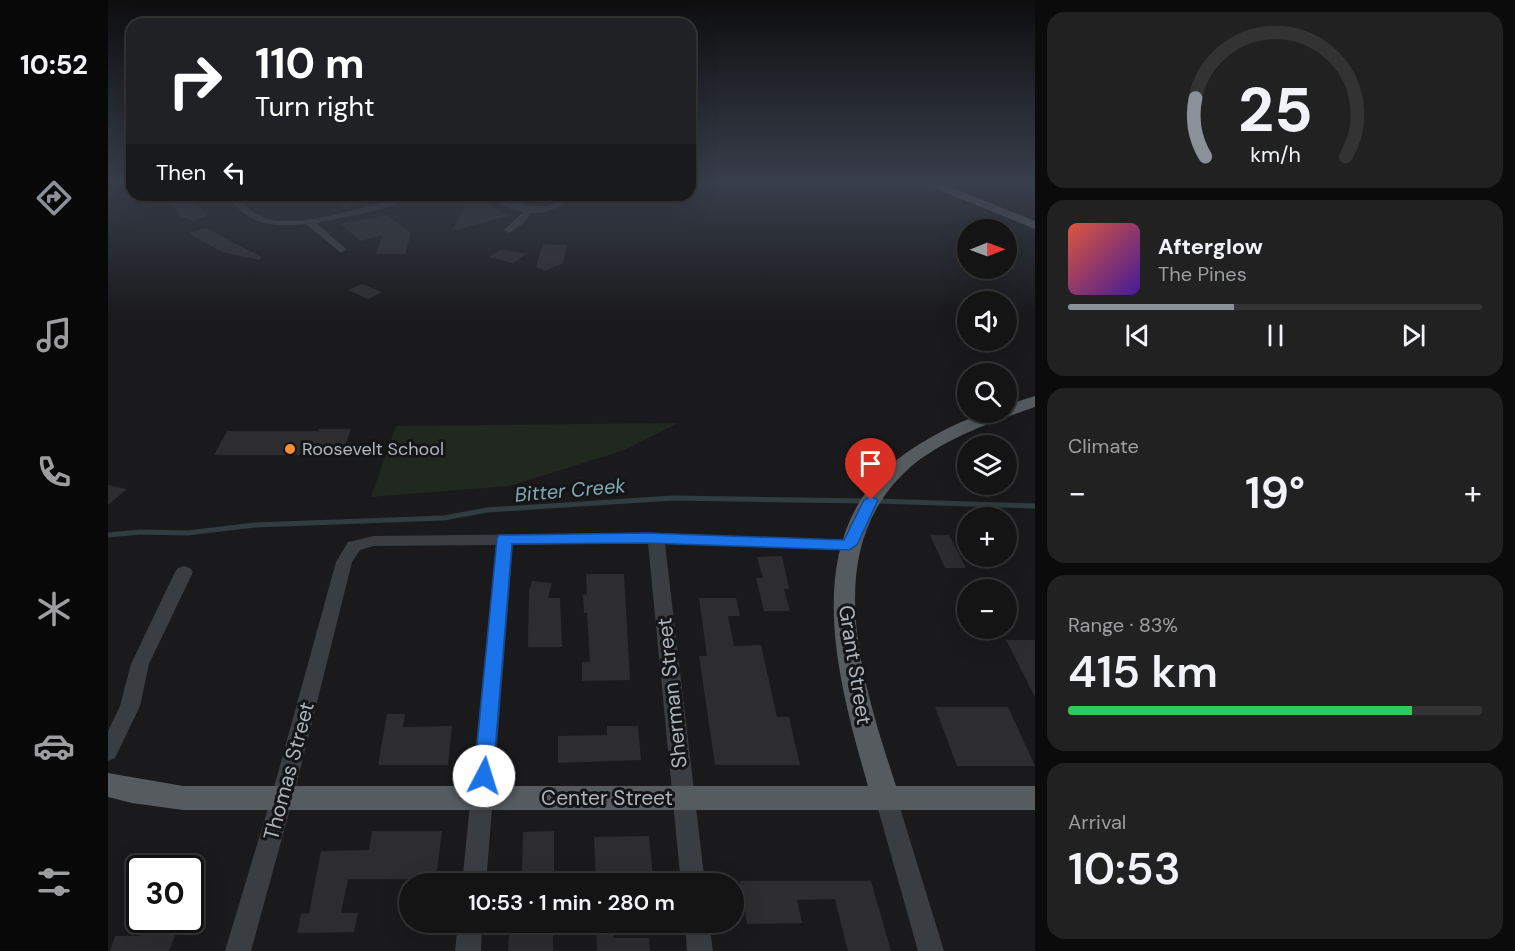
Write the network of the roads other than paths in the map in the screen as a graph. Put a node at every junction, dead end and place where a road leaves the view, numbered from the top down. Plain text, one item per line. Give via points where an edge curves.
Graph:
1 (314, 226) edge
2 (513, 226) edge
3 (509, 230) dead end
4 (341, 250) dead end
5 (1035, 401) edge
6 (1017, 408) edge
7 (979, 423) edge
8 (656, 538) junction
9 (505, 539) junction
10 (850, 542) junction
11 (184, 572) dead end
12 (108, 752) edge
13 (108, 785) edge
14 (282, 798) junction
15 (482, 798) junction
16 (684, 798) junction
17 (886, 798) junction
18 (1035, 798) edge
19 (475, 873) edge
20 (692, 873) edge
21 (469, 933) edge
22 (698, 933) edge
23 (238, 951) edge
24 (468, 951) edge
25 (700, 951) edge
26 (931, 951) edge

1 - 4 street
2 - 3 street
5 - 6 main road, Grant Street
7 - 10 main road, Grant Street via 946,437 909,460 877,490
8 - 9 street
8 - 10 street
8 - 16 street, Sherman Street
9 - 14 street, Thomas Street via 374,541 354,546 344,562
9 - 15 street
10 - 17 main road, Grant Street via 843,589 848,651
11 - 12 street via 140,664 130,706
13 - 14 main road, Center Street via 183,798
14 - 15 main road, Center Street
14 - 23 street, Thomas Street
15 - 16 main road, Center Street
15 - 19 street
16 - 17 main road, Center Street
16 - 20 street, Sherman Street
17 - 18 main road, Center Street
17 - 26 street, Grant Street
21 - 24 street
22 - 25 street

